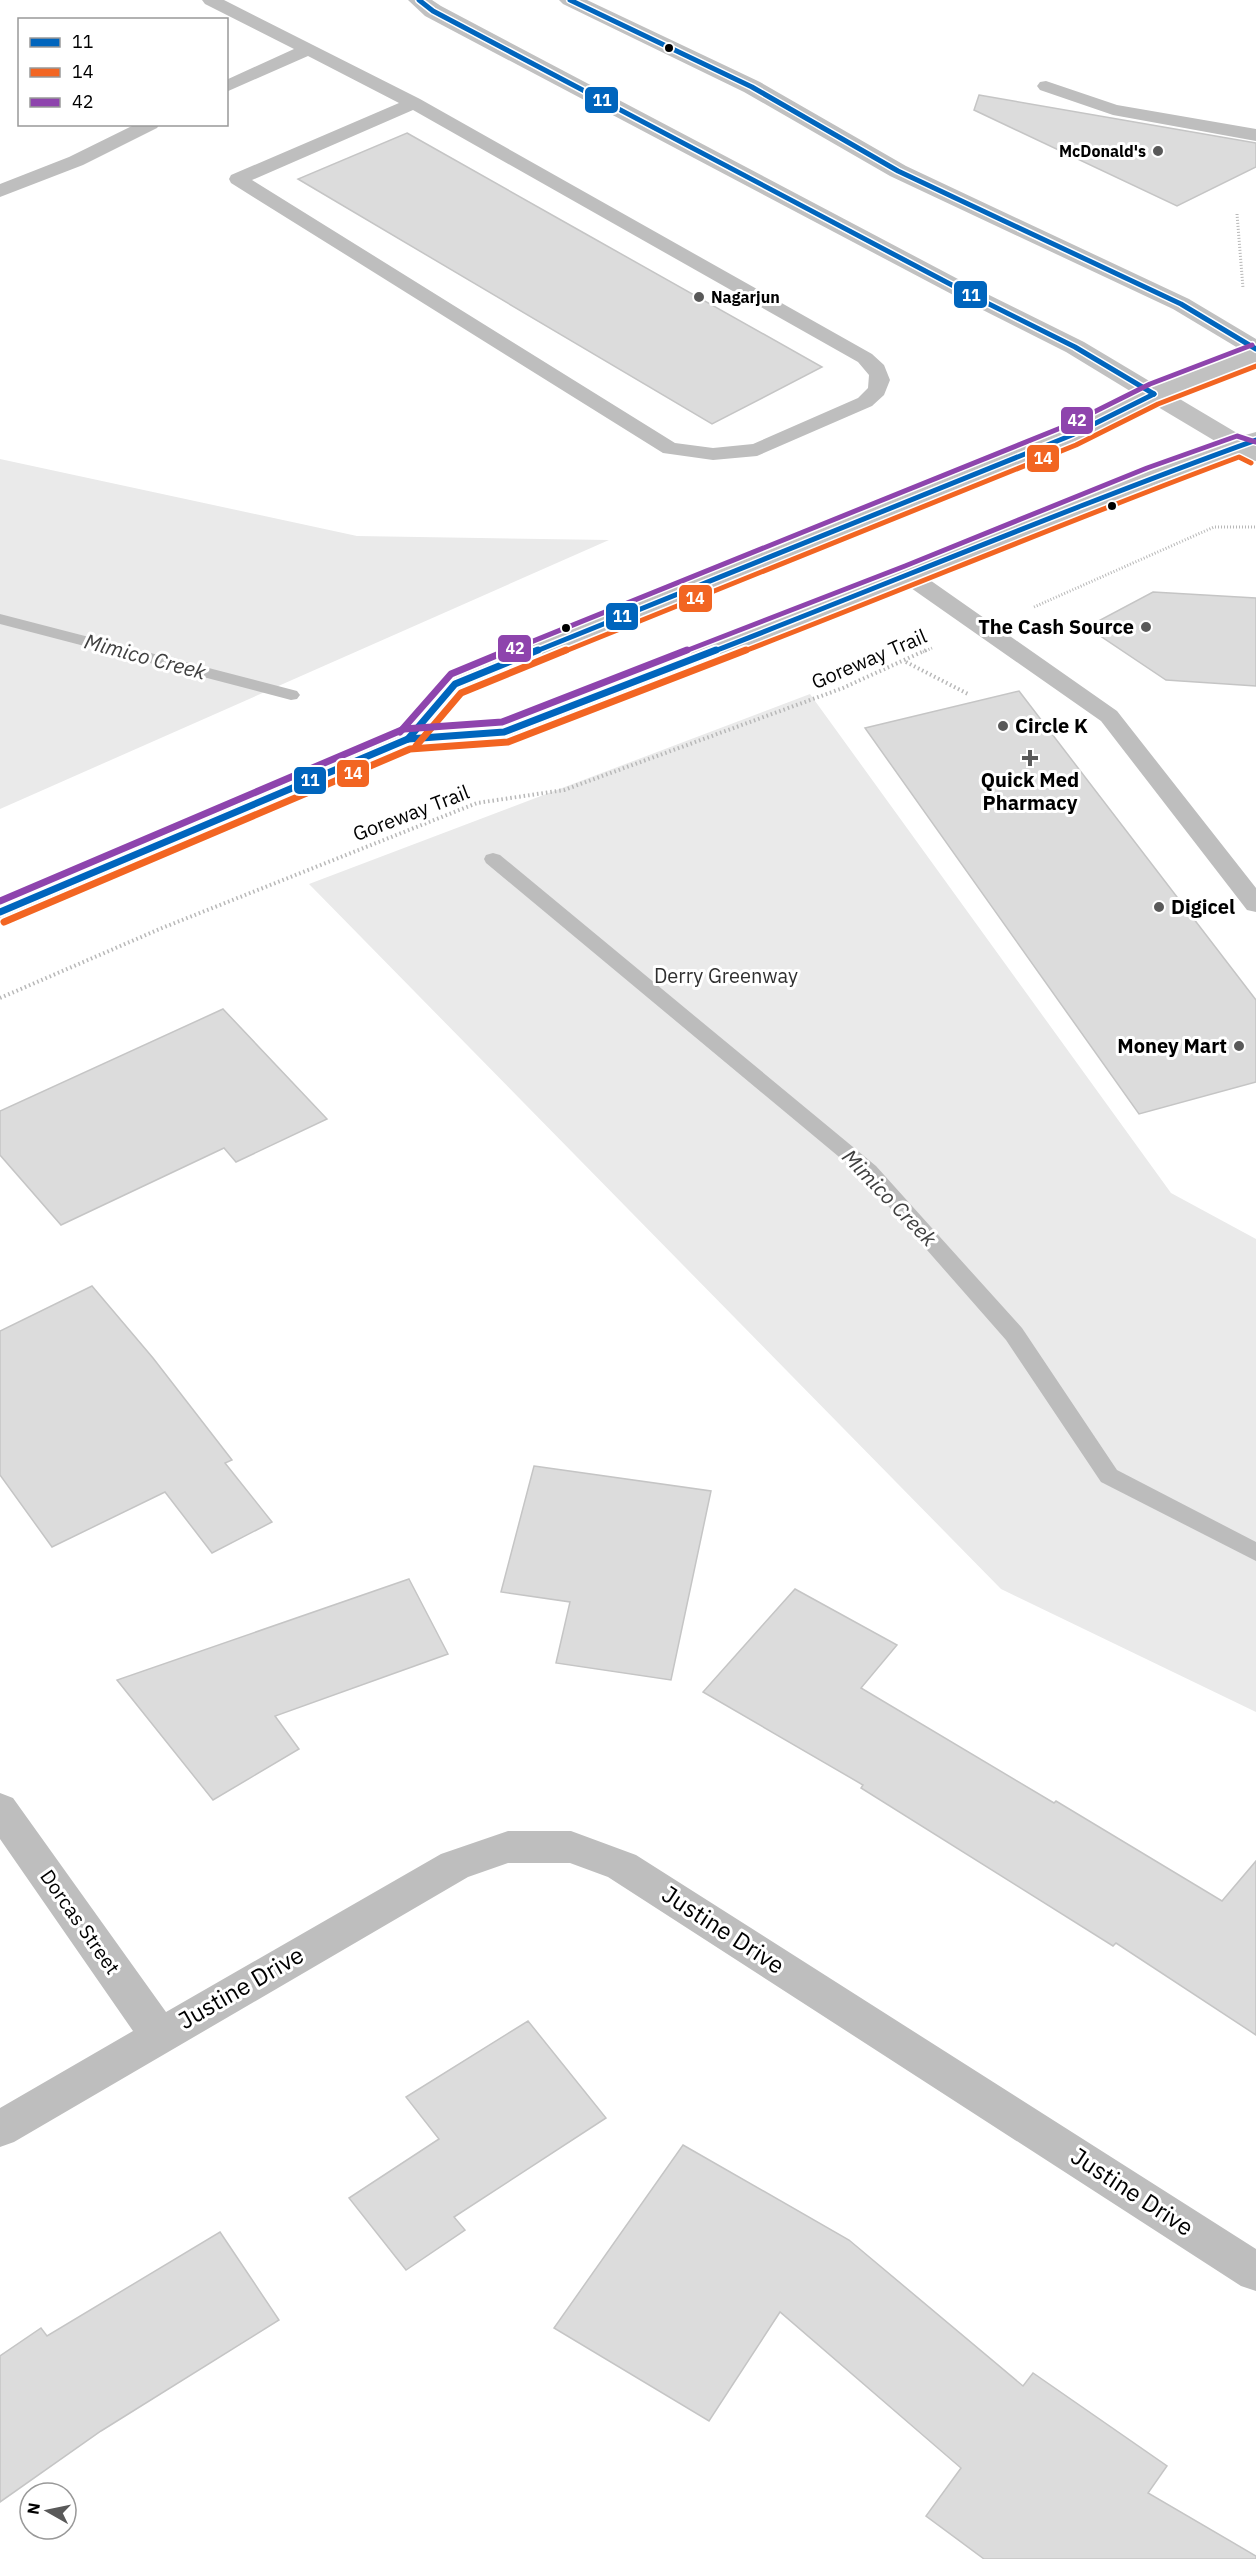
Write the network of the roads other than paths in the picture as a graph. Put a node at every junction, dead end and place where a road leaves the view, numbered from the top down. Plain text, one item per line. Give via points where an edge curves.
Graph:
1 (211, 0) edge
2 (419, 0) edge
3 (570, 0) edge
4 (308, 49) junction
5 (228, 86) edge
6 (1046, 86) dead end
7 (414, 103) junction
8 (147, 126) edge
9 (1256, 135) edge
10 (0, 190) edge
11 (1256, 349) edge
12 (1256, 355) edge
13 (1154, 394) junction
14 (1250, 447) edge
15 (909, 576) junction
16 (408, 739) junction
17 (1256, 904) edge
18 (0, 912) edge
19 (0, 1809) edge
20 (159, 2035) junction
21 (0, 2129) edge
22 (1256, 2272) edge

1 - 4 lane
2 - 13 main road via 946,282 1076,347
3 - 11 main road via 752,87 898,171 1180,303
4 - 5 lane
4 - 7 lane
6 - 9 lane via 1106,108
7 - 7 lane via 238,179 670,450 713,454 757,450 875,394 880,375 865,358
8 - 10 lane via 76,161
12 - 13 main road
13 - 14 main road
13 - 16 main road via 1072,435 455,684
14 - 15 main road via 1140,482
15 - 16 main road via 504,732
15 - 17 lane via 1109,716
16 - 18 main road
19 - 20 street, Dorcas Street
20 - 21 street, Justine Drive
20 - 22 street, Justine Drive via 455,1865 508,1847 571,1847 622,1866

